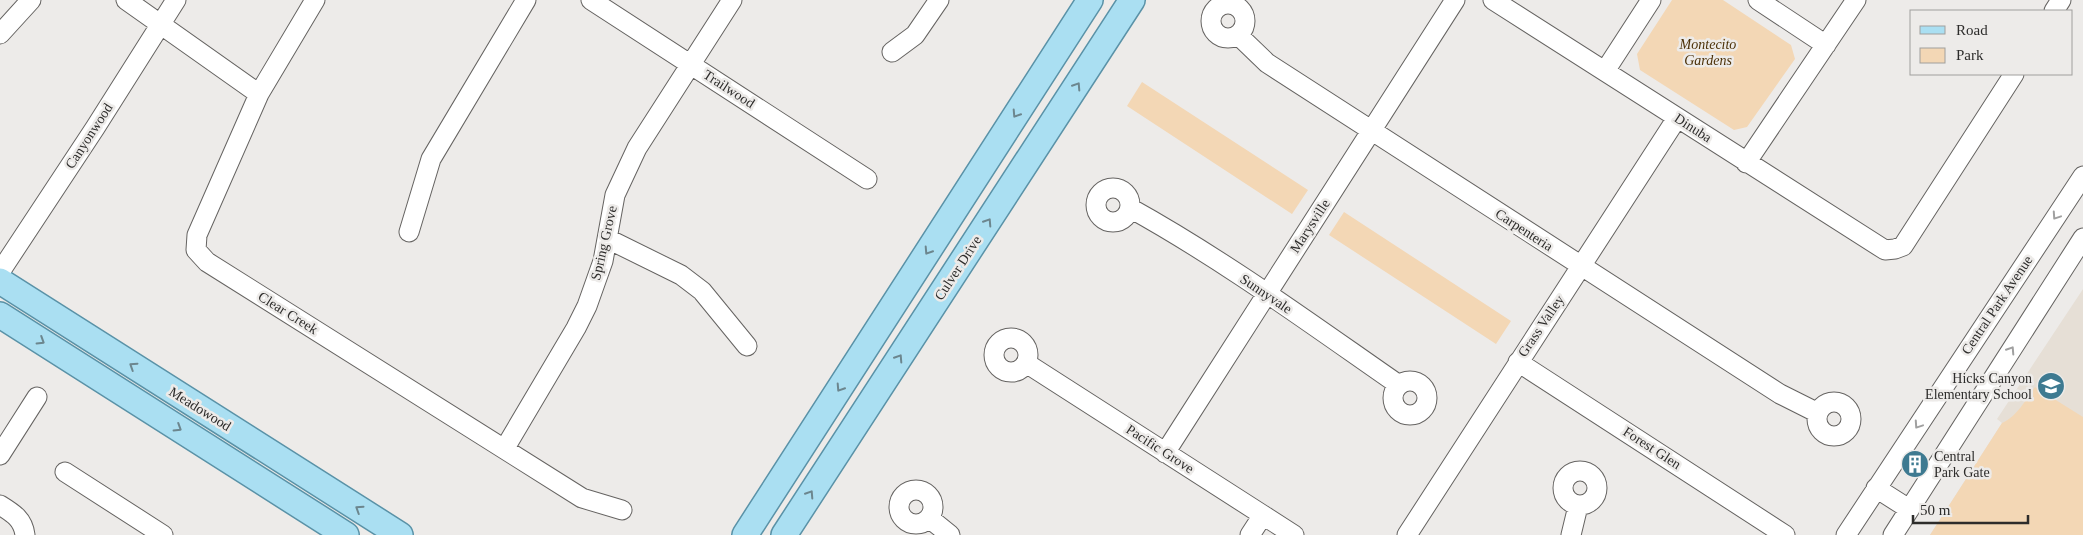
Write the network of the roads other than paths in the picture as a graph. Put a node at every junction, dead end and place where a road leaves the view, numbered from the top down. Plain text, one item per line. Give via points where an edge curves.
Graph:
1 (32, 0) edge
2 (126, 0) edge
3 (176, 0) edge
4 (314, 0) edge
5 (526, 0) edge
6 (591, 0) edge
7 (732, 0) edge
8 (939, 0) edge
9 (1090, 0) edge
10 (1132, 0) edge
11 (1455, 0) edge
12 (1493, 0) edge
13 (1652, 0) edge
14 (1758, 0) edge
15 (1856, 0) edge
16 (160, 25) junction
17 (0, 34) edge
18 (1238, 36) dead end
19 (1826, 45) junction
20 (892, 52) dead end
21 (691, 65) junction
22 (1605, 71) junction
23 (2013, 75) edge
24 (259, 94) junction
25 (1677, 118) junction
26 (1371, 130) junction
27 (1746, 163) junction
28 (2083, 176) edge
29 (867, 179) dead end
30 (1130, 208) dead end
31 (409, 232) dead end
32 (2083, 238) edge
33 (608, 239) junction
34 (1581, 266) junction
35 (0, 272) edge
36 (0, 281) edge
37 (1267, 293) junction
38 (0, 315) edge
39 (747, 346) dead end
40 (1518, 362) junction
41 (1026, 364) dead end
42 (1399, 385) dead end
43 (37, 397) dead end
44 (1818, 413) dead end
45 (505, 448) junction
46 (1165, 453) junction
47 (0, 455) edge
48 (64, 472) dead end
49 (1876, 488) junction
50 (0, 505) edge
51 (1578, 506) dead end
52 (1910, 509) junction
53 (622, 510) dead end
54 (1263, 515) junction
55 (929, 518) dead end
56 (336, 532) edge
57 (161, 534) edge
58 (26, 535) edge
59 (400, 535) edge
60 (745, 535) edge
61 (784, 535) edge
62 (950, 535) edge
63 (1250, 535) edge
64 (1294, 535) edge
65 (1407, 535) edge
66 (1570, 535) edge
67 (1785, 535) edge
68 (1846, 535) edge
69 (1892, 535) edge

1 - 17 street
2 - 16 street
3 - 16 street, Canyonwood
4 - 24 street, Clear Creek
5 - 31 street via 431,159
6 - 21 street, Trailwood
7 - 21 street, Spring Grove
8 - 20 street via 915,36
9 -> 60 main road
61 -> 10 main road, Culver Drive
11 - 26 street, Marysville
12 - 22 street, Dinuba
13 - 22 street
14 - 19 street
15 - 19 street
16 - 24 street
16 - 35 street, Canyonwood
18 - 26 street, Carpenteria via 1267,63
19 - 27 street
21 - 29 street, Trailwood
21 - 33 street, Spring Grove via 637,148 615,195
22 - 25 street, Dinuba
23 - 27 street, Dinuba via 1902,246 1895,249 1885,250 1874,245
24 - 45 street, Clear Creek via 197,235 196,250 207,262
25 - 27 street, Dinuba
25 - 34 street, Grass Valley
26 - 34 street, Carpenteria
26 - 37 street, Marysville
28 -> 49 street, Central Park Avenue
30 - 37 street, Sunnyvale
52 -> 32 street
33 - 39 street via 681,275 702,291
33 - 45 street, Spring Grove via 580,320
34 - 40 street, Grass Valley
34 - 44 street, Carpenteria via 1780,394
59 -> 36 main road, Meadowood
37 - 42 street, Sunnyvale
37 - 46 street, Marysville
38 -> 56 main road, Meadowood
40 - 65 street, Grass Valley
40 - 67 street, Forest Glen
41 - 46 street, Pacific Grove
43 - 47 street
45 - 53 street, Clear Creek via 582,498
46 - 54 street, Pacific Grove
48 - 57 street
49 - 52 street
49 - 68 street, Central Park Avenue
50 - 58 street via 16,515
51 - 66 street
52 - 69 street
54 - 63 street
54 - 64 street, Pacific Grove
55 - 62 street

